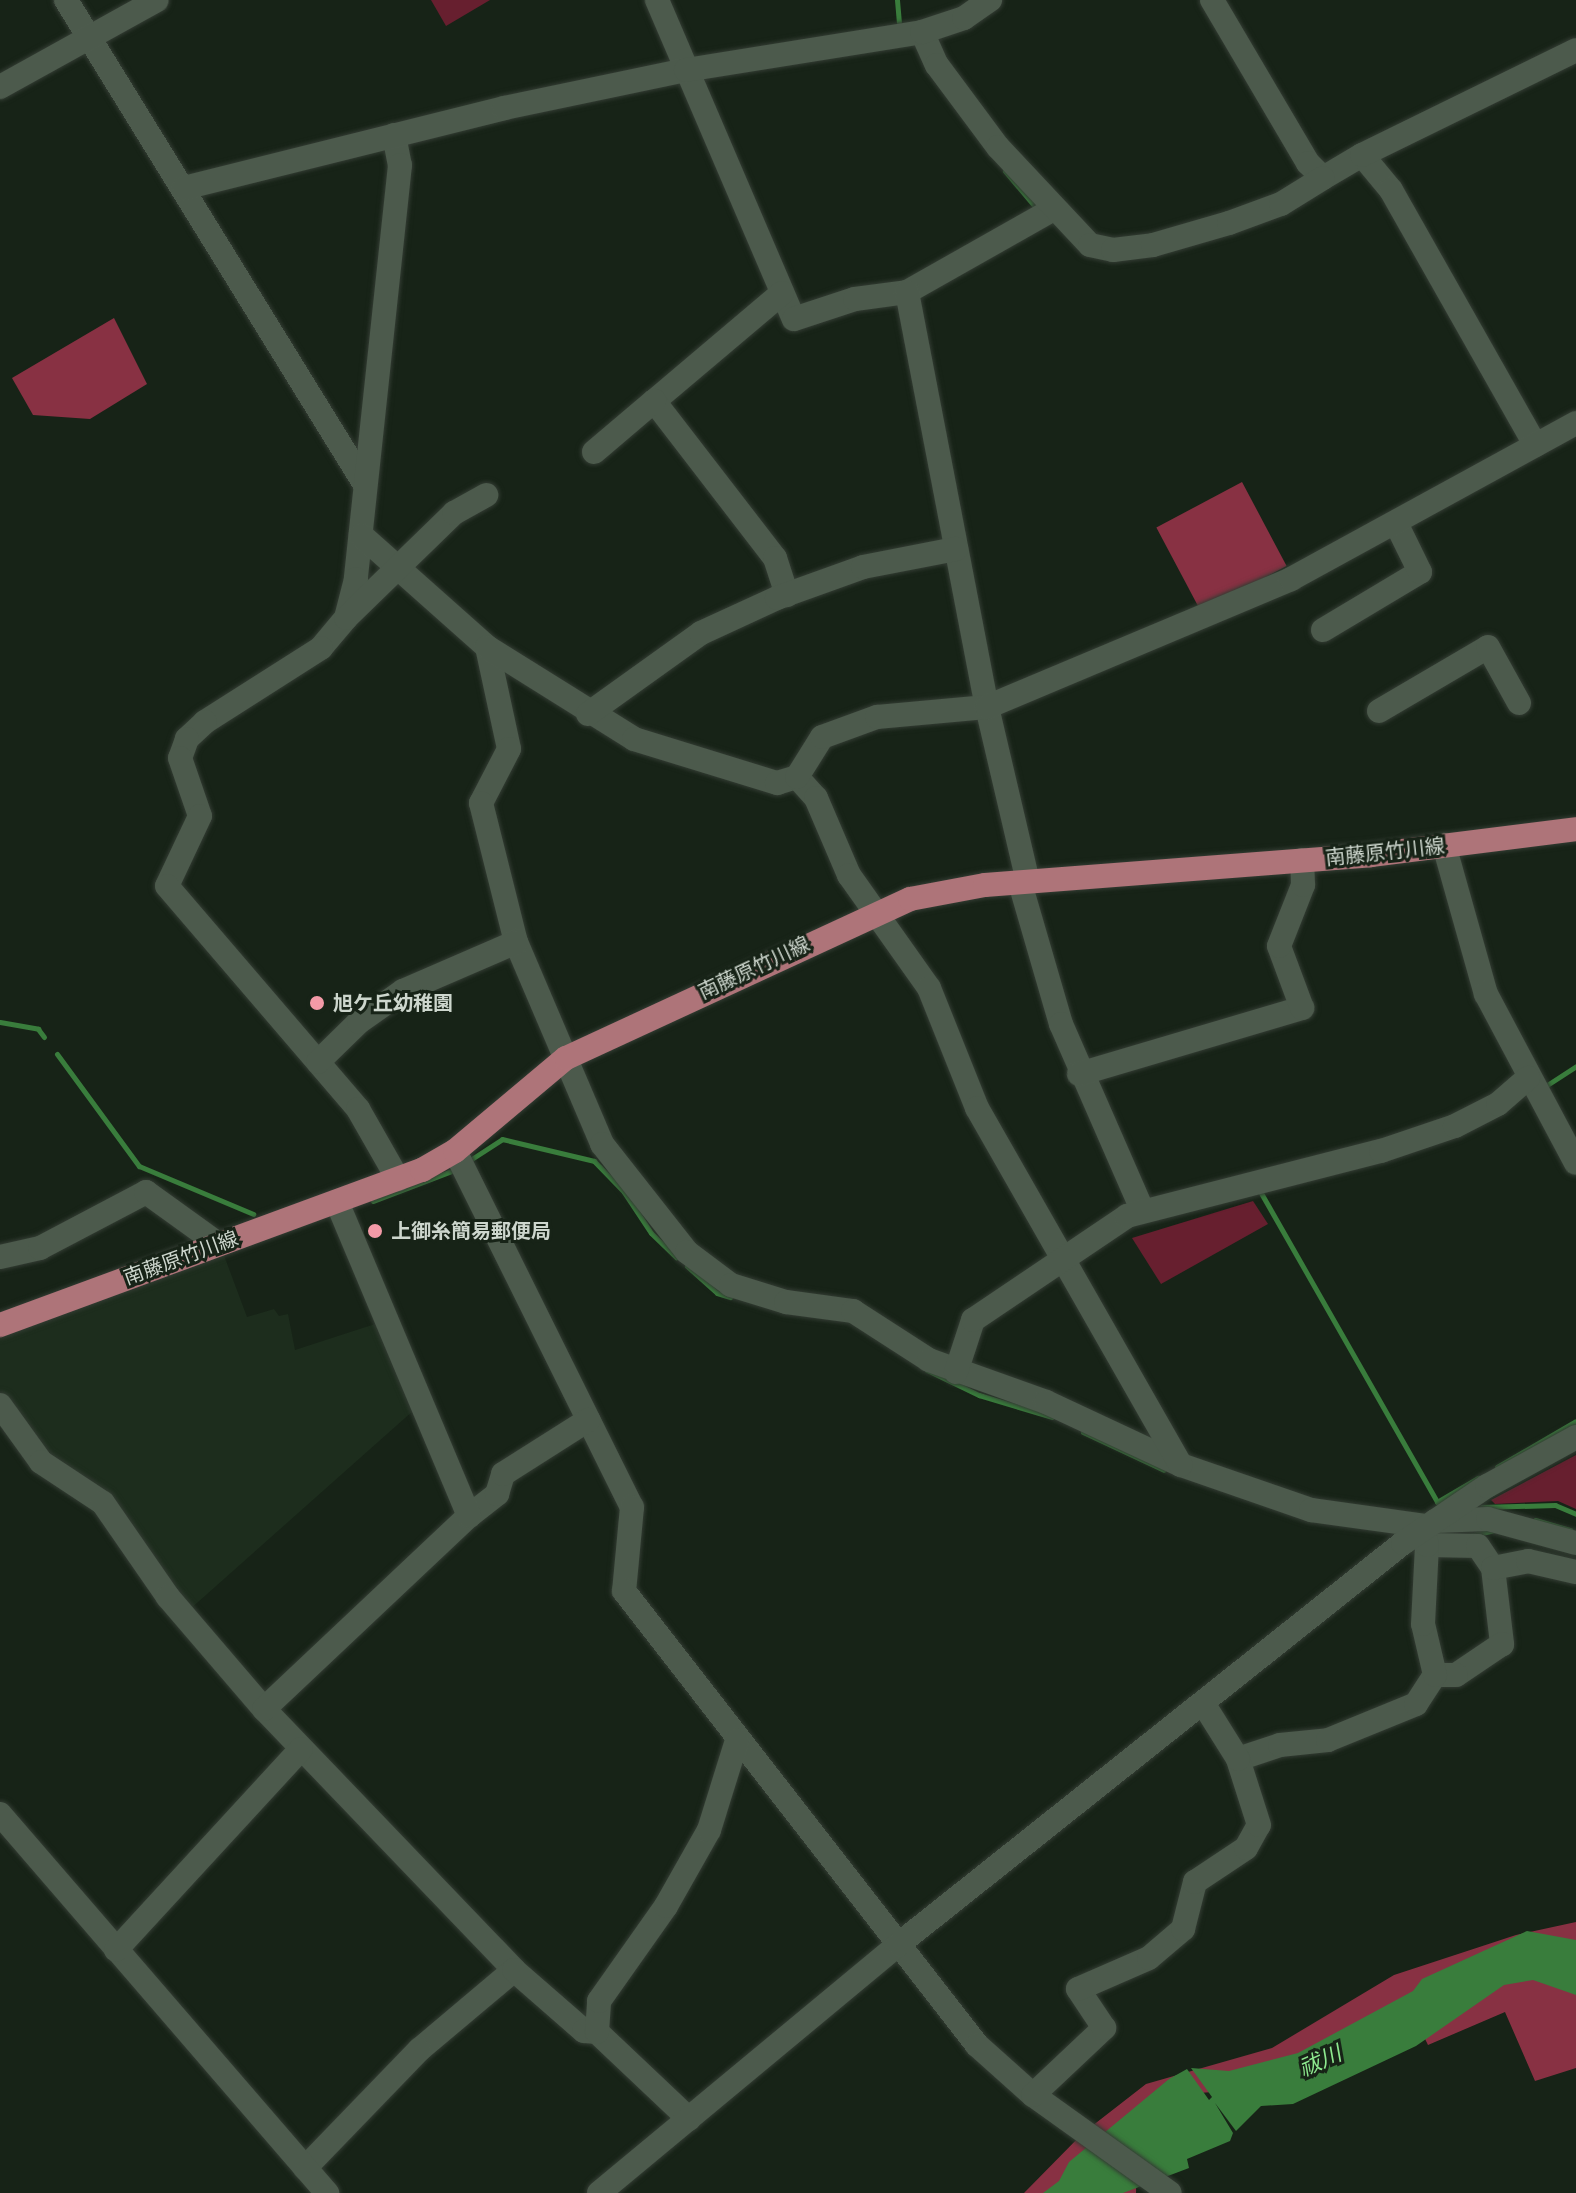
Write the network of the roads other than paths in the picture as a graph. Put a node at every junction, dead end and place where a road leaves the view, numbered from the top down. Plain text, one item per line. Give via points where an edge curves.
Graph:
1 (66, 0) edge
2 (157, 0) edge
3 (657, 0) edge
4 (990, 0) edge
5 (1212, 0) edge
6 (922, 32) junction
7 (88, 38) junction
8 (1576, 50) edge
9 (686, 70) junction
10 (0, 87) edge
11 (394, 135) junction
12 (1362, 155) junction
13 (1323, 178) junction
14 (184, 188) junction
15 (1046, 213) junction
16 (782, 293) junction
17 (910, 298) junction
18 (654, 401) junction
19 (1576, 423) edge
20 (1535, 445) junction
21 (594, 452) dead end
22 (364, 483) junction
23 (486, 495) dead end
24 (1396, 523) junction
25 (361, 535) junction
26 (951, 550) junction
27 (398, 569) junction
28 (787, 595) junction
29 (346, 618) junction
30 (1323, 630) dead end
31 (487, 647) junction
32 (1519, 703) dead end
33 (987, 707) junction
34 (1379, 711) dead end
35 (588, 714) junction
36 (797, 777) junction
37 (1576, 829) edge
38 (1444, 845) junction
39 (1302, 860) junction
40 (1024, 882) junction
41 (872, 913) junction
42 (516, 942) junction
43 (566, 1058) junction
44 (318, 1062) junction
45 (1079, 1074) junction
46 (1528, 1078) junction
47 (455, 1151) junction
48 (1576, 1163) edge
49 (398, 1179) junction
50 (337, 1202) junction
51 (1142, 1209) junction
52 (218, 1244) junction
53 (0, 1257) edge
54 (1065, 1257) junction
55 (0, 1325) edge
56 (956, 1372) junction
57 (0, 1405) edge
58 (588, 1420) junction
59 (1576, 1437) edge
60 (1181, 1465) junction
61 (469, 1516) junction
62 (1428, 1530) junction
63 (1576, 1543) edge
64 (1493, 1568) junction
65 (1576, 1572) edge
66 (1435, 1675) junction
67 (1203, 1703) junction
68 (264, 1709) junction
69 (737, 1740) junction
70 (301, 1749) junction
71 (1238, 1759) junction
72 (0, 1814) edge
73 (899, 1944) junction
74 (116, 1950) junction
75 (514, 1970) junction
76 (597, 2032) junction
77 (1033, 2095) junction
78 (689, 2119) junction
79 (305, 2168) junction
80 (1168, 2191) edge
81 (327, 2193) edge
82 (599, 2193) edge

1 - 7 street
2 - 7 street
3 - 9 street
4 - 6 street via 964,18
5 - 13 street via 1308,163
6 - 9 street
6 - 15 street via 937,65
7 - 10 street
7 - 14 street
8 - 12 street
9 - 11 street
9 - 16 street
11 - 14 street
11 - 22 street via 400,165
12 - 13 street
12 - 20 street via 1391,190
13 - 15 street via 1281,204 1153,245 1113,250 1090,245
14 - 22 street
15 - 17 street
16 - 17 street via 794,319 855,299
16 - 18 street
17 - 26 street
18 - 21 street
18 - 28 street via 775,558
19 - 20 street
20 - 24 street
22 - 25 street
23 - 27 street via 454,513
24 - 30 street via 1420,572
24 - 33 street via 1291,579
25 - 27 street
25 - 29 street
26 - 28 street via 863,567
26 - 33 street
27 - 29 street
27 - 31 street
28 - 35 street via 701,633
29 - 44 street via 321,648 187,739 180,758 200,816 167,886
31 - 35 street
31 - 42 street via 509,749 481,803
32 - 34 street via 1488,647
33 - 36 street via 877,717 822,737
33 - 40 street
35 - 36 street via 634,739 777,783
36 - 41 street via 816,798
37 - 38 main road, 南藤原竹川線
38 - 39 main road, 南藤原竹川線
38 - 46 street via 1486,994
39 - 40 main road, 南藤原竹川線
39 - 45 street via 1303,885 1279,946 1302,1008
40 - 41 main road, 南藤原竹川線 via 910,899
40 - 45 street via 1035,946
41 - 43 main road, 南藤原竹川線
41 - 54 street via 929,988 977,1108
42 - 43 street
42 - 44 street via 403,991 359,1022
43 - 47 main road, 南藤原竹川線
43 - 56 street via 602,1144 663,1225 720,1281 786,1302 853,1311
44 - 49 street via 358,1109
45 - 51 street
46 - 48 street
46 - 51 street via 1498,1104 1455,1126 1381,1151
47 - 49 main road, 南藤原竹川線
47 - 58 street
49 - 50 main road, 南藤原竹川線
50 - 52 main road, 南藤原竹川線
50 - 61 street
51 - 54 street
52 - 53 street via 146,1192 40,1248
52 - 55 main road, 南藤原竹川線
54 - 56 street via 973,1320
54 - 60 street
56 - 60 street via 1046,1402
57 - 68 street via 41,1462 103,1503 168,1597
58 - 61 street via 503,1474 497,1494
58 - 69 street via 632,1507 624,1591
59 - 62 street
60 - 62 street via 1311,1510
61 - 68 street
62 - 63 street via 1508,1523
62 - 64 street via 1478,1546
62 - 66 street via 1423,1624
62 - 67 street
64 - 65 street via 1528,1561
64 - 66 street via 1502,1644 1456,1675
66 - 71 street via 1416,1704 1380,1722 1328,1740 1280,1745
67 - 71 street
67 - 73 street
68 - 70 street
69 - 73 street
69 - 76 street via 709,1830 666,1906 599,2001
70 - 74 street
70 - 75 street via 365,1809
71 - 77 street via 1259,1825 1246,1848 1195,1882 1183,1929 1149,1958 1078,1989 1104,2028
72 - 74 street
73 - 77 street via 977,2045
73 - 78 street
74 - 79 street
75 - 76 street via 584,2031
75 - 79 street via 419,2050
76 - 78 street
77 - 80 street
78 - 82 street
79 - 81 street

